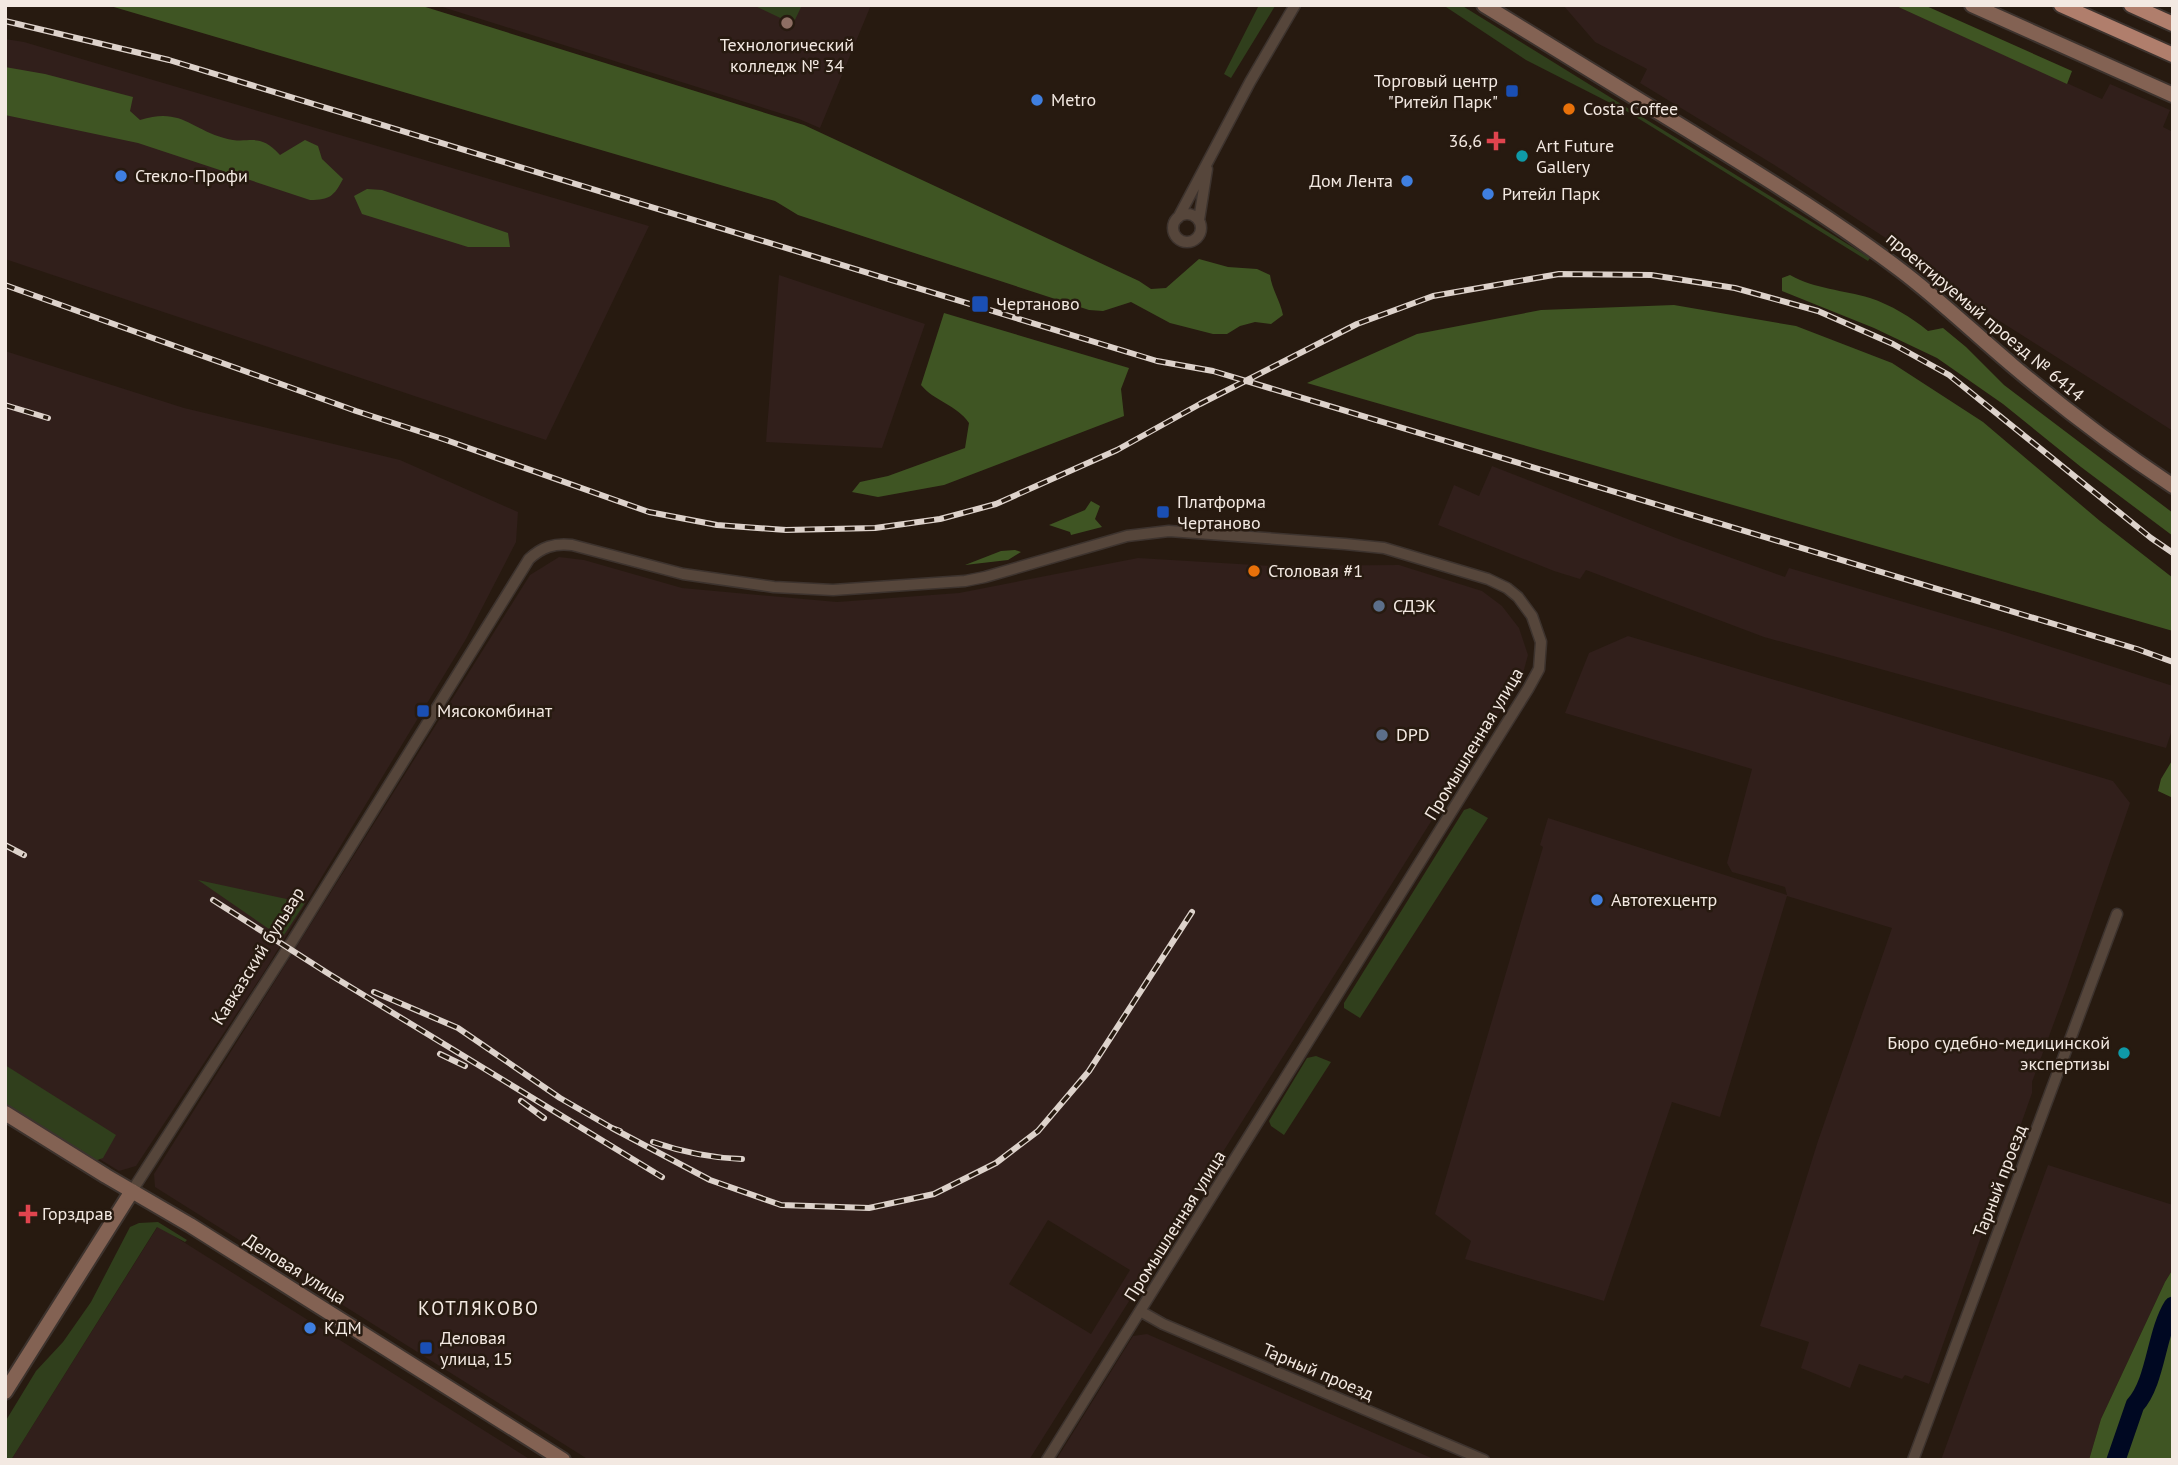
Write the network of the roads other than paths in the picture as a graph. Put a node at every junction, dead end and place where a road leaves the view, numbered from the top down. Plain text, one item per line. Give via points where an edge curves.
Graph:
1 (1295, 5) edge
2 (1483, 5) edge
3 (1972, 5) edge
4 (2061, 5) edge
5 (2132, 5) edge
6 (2173, 24) edge
7 (2173, 55) edge
8 (2173, 94) edge
9 (1208, 160) junction
10 (1178, 218) junction
11 (1199, 220) junction
12 (2173, 486) edge
13 (547, 546) joint
14 (2118, 914) dead end
15 (5, 1113) edge
16 (132, 1191) junction
17 (1140, 1311) junction
18 (5, 1392) edge
19 (563, 1460) edge
20 (1047, 1460) edge
21 (1484, 1460) edge
22 (1913, 1460) edge

1 - 9 street
2 - 12 main road, проектируемый проезд № 6414 via 1847,231 1953,312 2067,411
3 - 8 main road
4 - 7 main road
5 - 6 main road
9 - 10 street
9 - 11 street
10 - 11 street via 1191,215
10 - 11 street via 1174,231 1186,242 1200,233
13 - 16 street, Кавказский бульвар via 522,570
13 - 17 street, Промышленная улица via 572,545 684,574 833,590 965,581 1127,536 1169,531 1384,548 1488,579 1507,588 1525,606 1541,642 1539,669
14 - 22 street, Тарный проезд
15 - 16 main road, Деловая улица
16 - 18 main road, Кавказский бульвар
16 - 19 main road, Деловая улица
17 - 20 street, Промышленная улица
17 - 21 street, Тарный проезд

